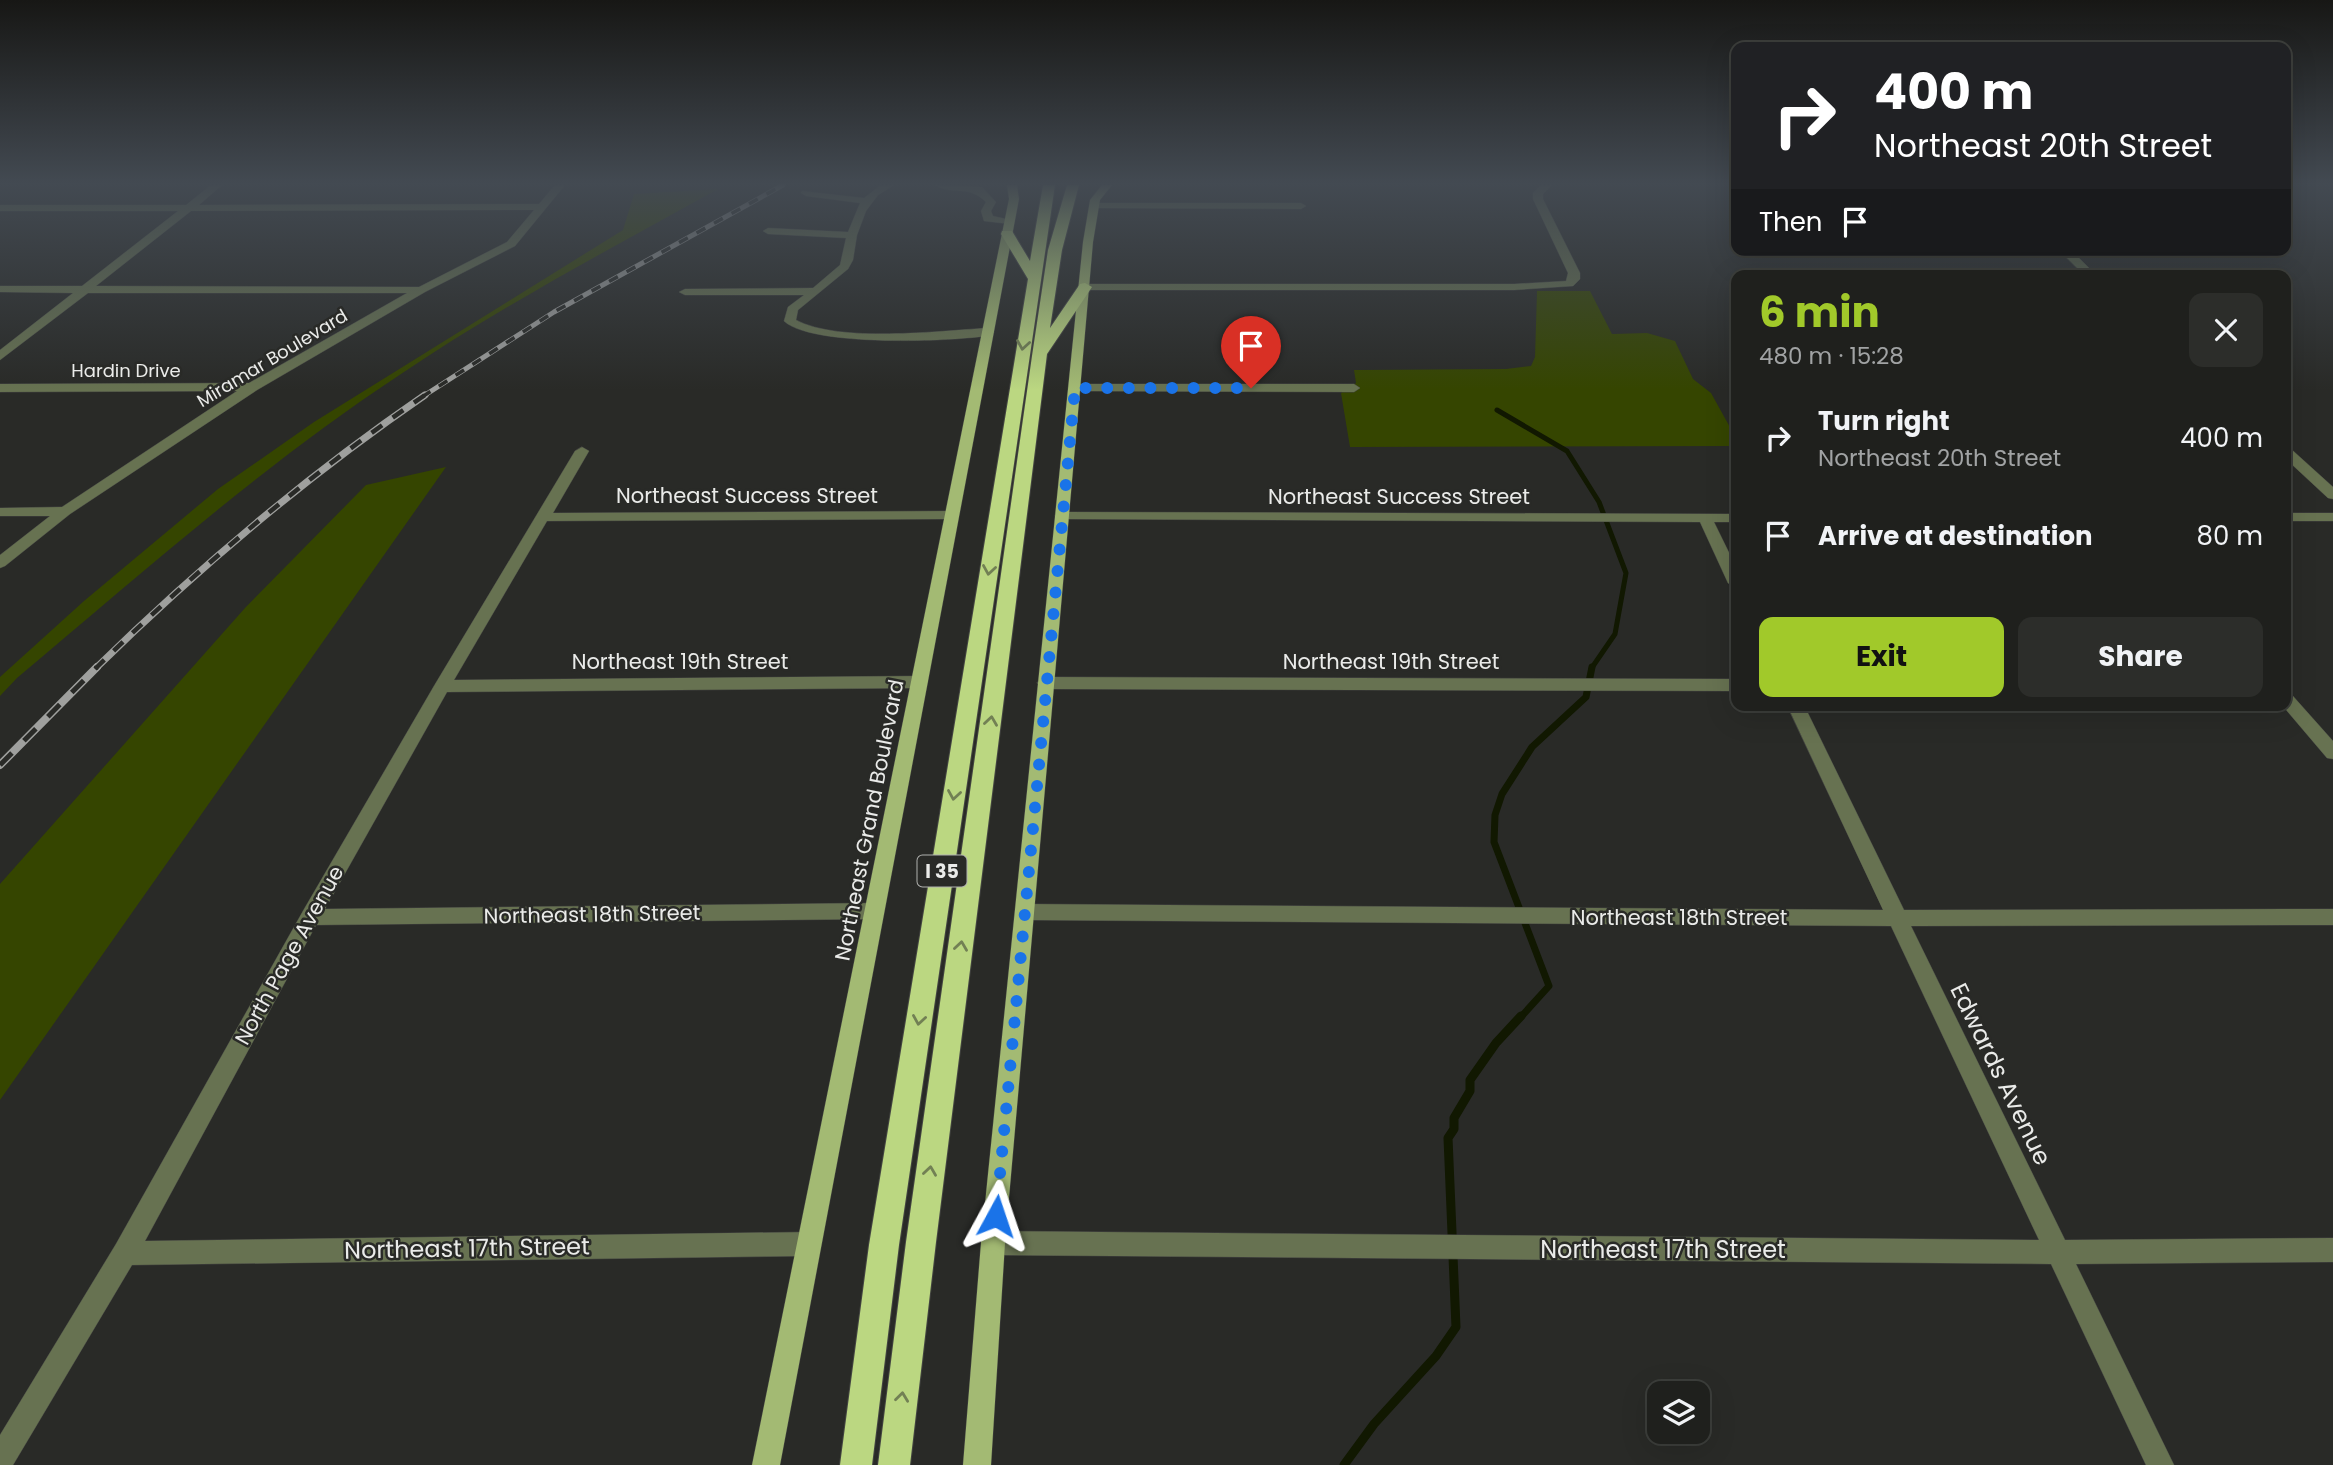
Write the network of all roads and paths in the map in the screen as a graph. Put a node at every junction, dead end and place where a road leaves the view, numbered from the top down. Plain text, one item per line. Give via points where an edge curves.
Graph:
1 (130, 253) edge
2 (493, 253) edge
3 (850, 253) edge
4 (1003, 253) edge
5 (1021, 253) edge
6 (1038, 253) edge
7 (1054, 253) edge
8 (1089, 253) edge
9 (1564, 253) edge
10 (2070, 256) edge
11 (2086, 270) edge
12 (1034, 278) junction
13 (1085, 287) junction
14 (0, 289) edge
15 (86, 289) junction
16 (421, 290) junction
17 (812, 291) junction
18 (685, 292) dead end
19 (988, 332) junction
20 (0, 356) edge
21 (1039, 356) junction
22 (252, 387) junction
23 (0, 388) edge
24 (1075, 388) junction
25 (1354, 388) dead end
26 (582, 451) dead end
27 (2291, 457) edge
28 (2333, 495) edge
29 (65, 511) junction
30 (0, 512) edge
31 (952, 515) junction
32 (1062, 516) junction
33 (542, 517) junction
34 (2291, 517) edge
35 (2333, 517) edge
36 (1705, 518) junction
37 (1731, 518) edge
38 (0, 563) edge
39 (1731, 573) edge
40 (919, 682) junction
41 (1045, 683) junction
42 (1731, 685) edge
43 (442, 686) junction
44 (2291, 705) edge
45 (1798, 711) edge
46 (2333, 753) edge
47 (874, 911) junction
48 (1025, 912) junction
49 (310, 917) junction
50 (2333, 917) edge
51 (1897, 918) junction
52 (993, 1243) junction
53 (809, 1244) junction
54 (2333, 1250) edge
55 (2058, 1252) junction
56 (125, 1253) junction
57 (0, 1461) edge
58 (766, 1465) edge
59 (856, 1465) edge
60 (894, 1465) edge
61 (977, 1465) edge
62 (2160, 1465) edge

1 - 15 street
2 - 16 street, Miramar Boulevard
3 - 17 street via 844,268
4 - 19 main road, Northeast Grand Boulevard
5 - 12 highway
6 - 12 highway, I 35
7 - 21 highway, I 35
8 - 13 main road
9 - 13 street via 1574,273 1569,284 1528,287
10 - 11 street
12 -> 59 highway, I 35 via 884,1245
13 - 21 highway
13 - 24 main road
14 - 15 street
15 - 16 street
15 - 20 street
16 - 22 street, Miramar Boulevard
17 - 18 street
17 - 19 street via 792,309 790,321 797,328 846,335
19 - 31 main road, Northeast Grand Boulevard
60 -> 21 highway, I 35
22 - 23 street, Hardin Drive
22 - 29 street, Miramar Boulevard
24 - 25 street
24 - 32 main road
26 - 33 street, North Page Avenue
27 - 28 street
29 - 30 street
29 - 38 street, Miramar Boulevard
31 - 33 street, Northeast Success Street
31 - 40 main road, Northeast Grand Boulevard
32 - 36 street, Northeast Success Street
32 - 41 main road
33 - 43 street, North Page Avenue
34 - 35 street
36 - 37 street, Northeast Success Street
36 - 39 street
40 - 43 street, Northeast 19th Street
40 - 47 main road, Northeast Grand Boulevard
41 - 42 street, Northeast 19th Street
41 - 48 main road
43 - 49 street, North Page Avenue
44 - 46 street
45 - 51 street, Edwards Avenue
47 - 49 street, Northeast 18th Street
47 - 53 main road, Northeast Grand Boulevard
48 - 51 street, Northeast 18th Street
48 - 52 main road
49 - 56 street, North Page Avenue
50 - 51 street, Northeast 18th Street
51 - 55 street, Edwards Avenue
52 - 55 street, Northeast 17th Street
52 - 61 main road
53 - 56 street, Northeast 17th Street
53 - 58 main road, Northeast Grand Boulevard
54 - 55 street, Northeast 17th Street
55 - 62 street, Edwards Avenue
56 - 57 street, North Page Avenue

